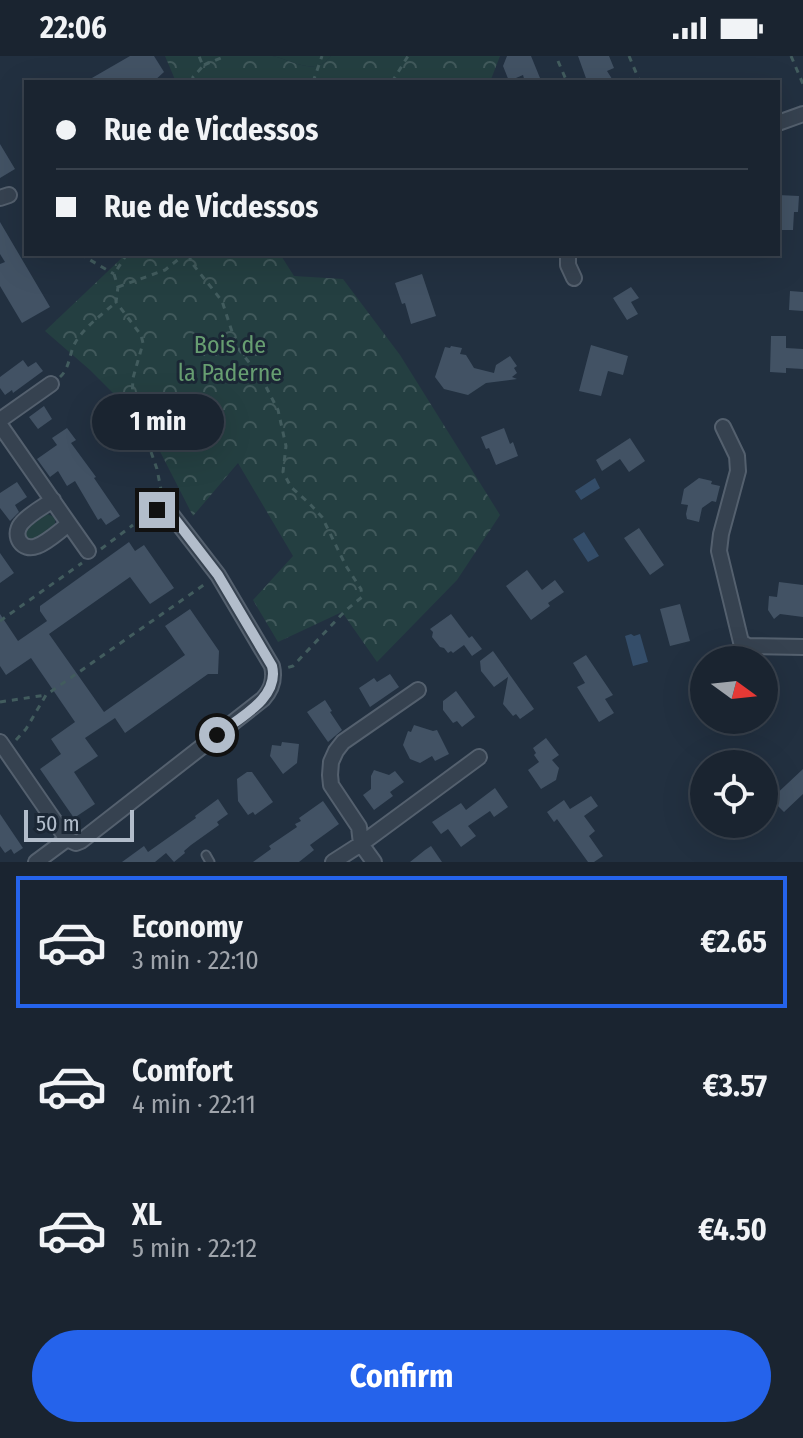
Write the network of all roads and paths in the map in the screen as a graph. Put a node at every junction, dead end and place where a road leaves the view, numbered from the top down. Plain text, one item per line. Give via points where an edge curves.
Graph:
1 (199, 56) edge
2 (226, 56) edge
3 (322, 56) edge
4 (408, 56) edge
5 (629, 56) edge
6 (791, 56) edge
7 (558, 61) dead end
8 (203, 66) junction
9 (192, 80) edge
10 (314, 80) edge
11 (393, 80) edge
12 (566, 80) edge
13 (639, 80) edge
14 (803, 84) edge
15 (803, 114) edge
16 (780, 122) edge
17 (83, 256) edge
18 (126, 256) edge
19 (184, 256) edge
20 (188, 256) edge
21 (568, 256) edge
22 (114, 274) junction
23 (574, 278) dead end
24 (118, 287) junction
25 (116, 302) junction
26 (51, 384) joint
27 (0, 422) edge
28 (723, 427) dead end
29 (53, 500) junction
30 (164, 510) junction
31 (145, 516) joint
32 (69, 524) junction
33 (88, 551) dead end
34 (218, 575) junction
35 (0, 621) edge
36 (803, 647) edge
37 (274, 673) junction
38 (418, 690) dead end
39 (46, 695) junction
40 (0, 702) edge
41 (3, 746) edge
42 (479, 757) dead end
43 (67, 839) junction
44 (361, 844) junction
45 (36, 862) edge
46 (333, 862) edge
47 (374, 862) edge

1 - 8 path
2 - 8 path
3 - 10 path
4 - 11 path
5 - 13 path
6 - 14 path
7 - 12 path
8 - 9 path
15 - 16 street
17 - 22 path
18 - 22 path
19 - 24 path via 165,270
20 - 37 path via 222,301 237,347 278,410 286,446 283,472 322,517 361,589 358,602 293,666
21 - 23 street
22 - 24 path
24 - 25 path
25 - 26 path via 77,339 65,373
25 - 30 path via 143,343 132,398 157,469
26 - 27 street
27 - 29 street
28 - 36 street via 738,471 719,551 741,642
29 - 32 street
29 - 32 street via 19,526 19,542 33,548
30 - 31 street
30 - 34 street
31 - 35 path
32 - 33 street
34 - 37 street
34 - 39 path
37 - 43 street via 263,699 81,841
38 - 44 street via 343,742 333,757 331,785 359,827
39 - 40 path
39 - 41 path via 26,729
41 - 43 street
42 - 44 street
43 - 45 street
44 - 46 street
44 - 47 street

